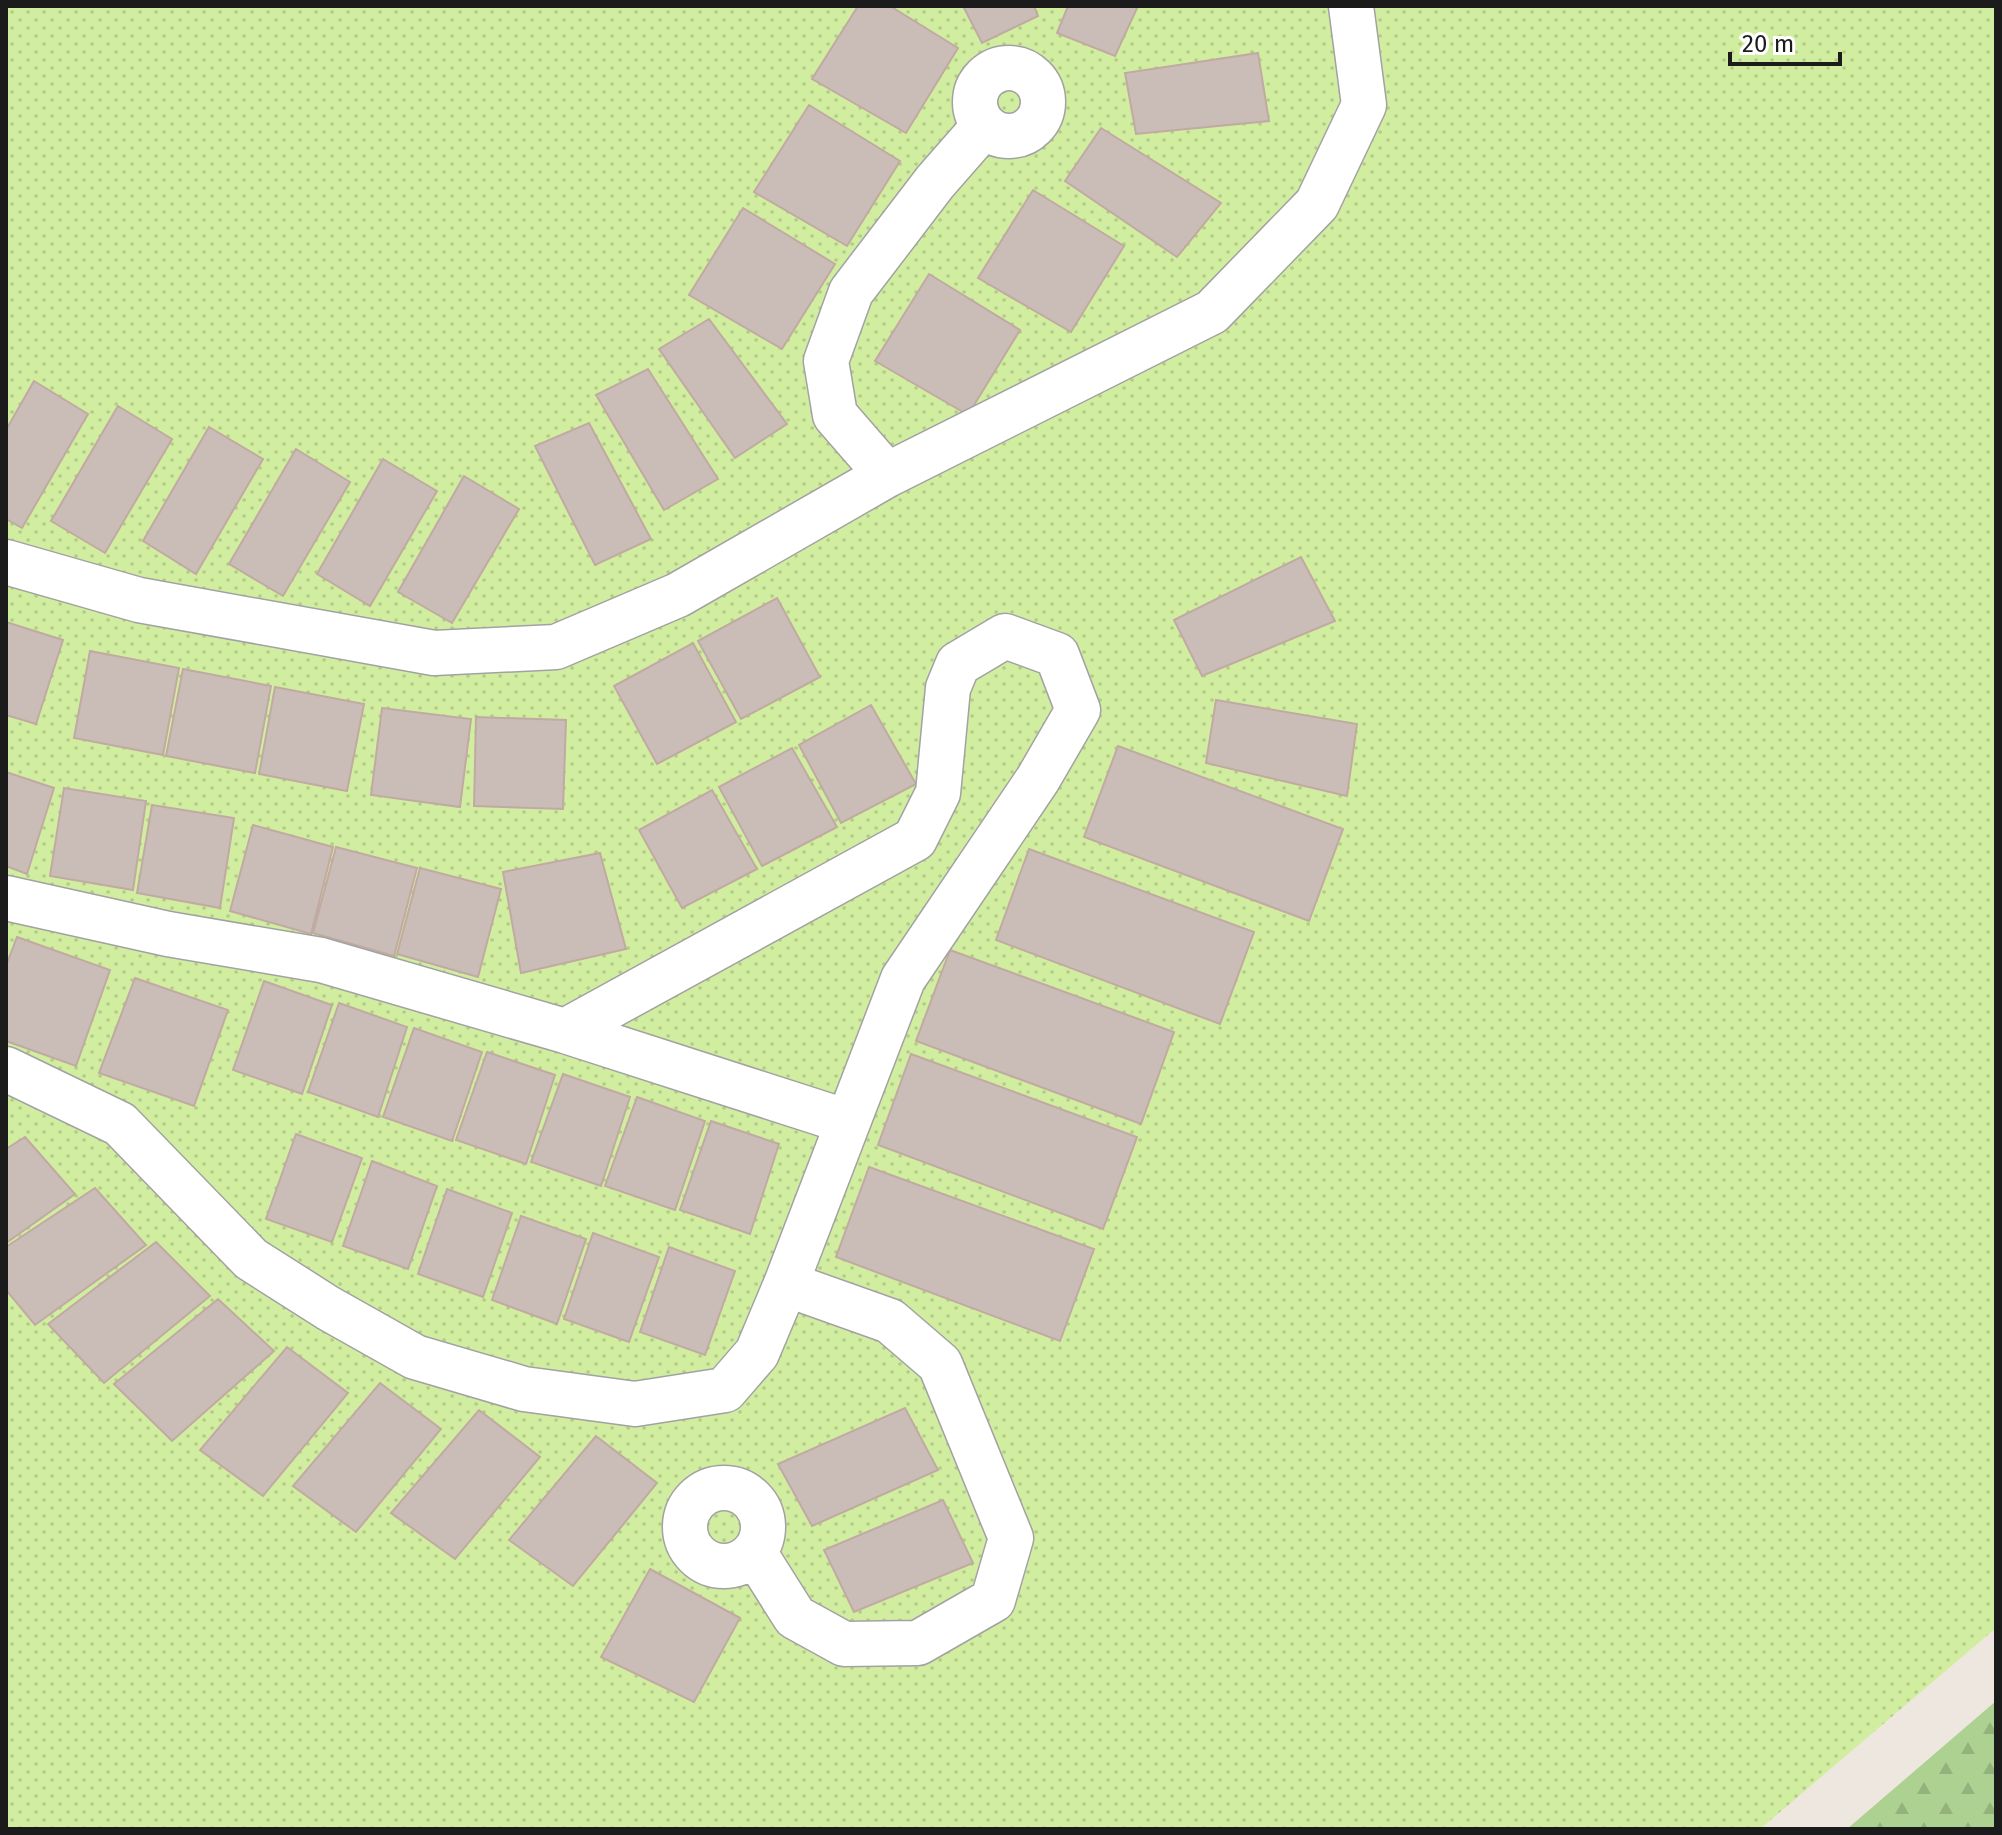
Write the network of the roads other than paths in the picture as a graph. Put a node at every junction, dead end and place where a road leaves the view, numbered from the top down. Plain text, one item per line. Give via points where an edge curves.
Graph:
1 (1351, 6) edge
2 (984, 126) dead end
3 (887, 475) junction
4 (6, 562) edge
5 (6, 898) edge
6 (565, 1031) junction
7 (6, 1069) edge
8 (848, 1122) junction
9 (786, 1284) junction
10 (754, 1552) dead end

1 - 3 street via 1364,105 1317,204 1212,312
2 - 3 street via 851,292 826,361 835,415
3 - 4 street via 678,595 556,647 434,653 139,600
5 - 6 street via 168,934 321,960
6 - 8 street
6 - 8 street via 915,839 938,793 948,688 958,664 1005,636 1057,655 1078,710 1038,779 903,979
7 - 9 street via 120,1124 251,1259 328,1308 415,1357 524,1389 635,1404 725,1390 757,1353
8 - 9 street
9 - 10 street via 890,1321 940,1364 1011,1538 993,1600 918,1643 844,1644 795,1617

